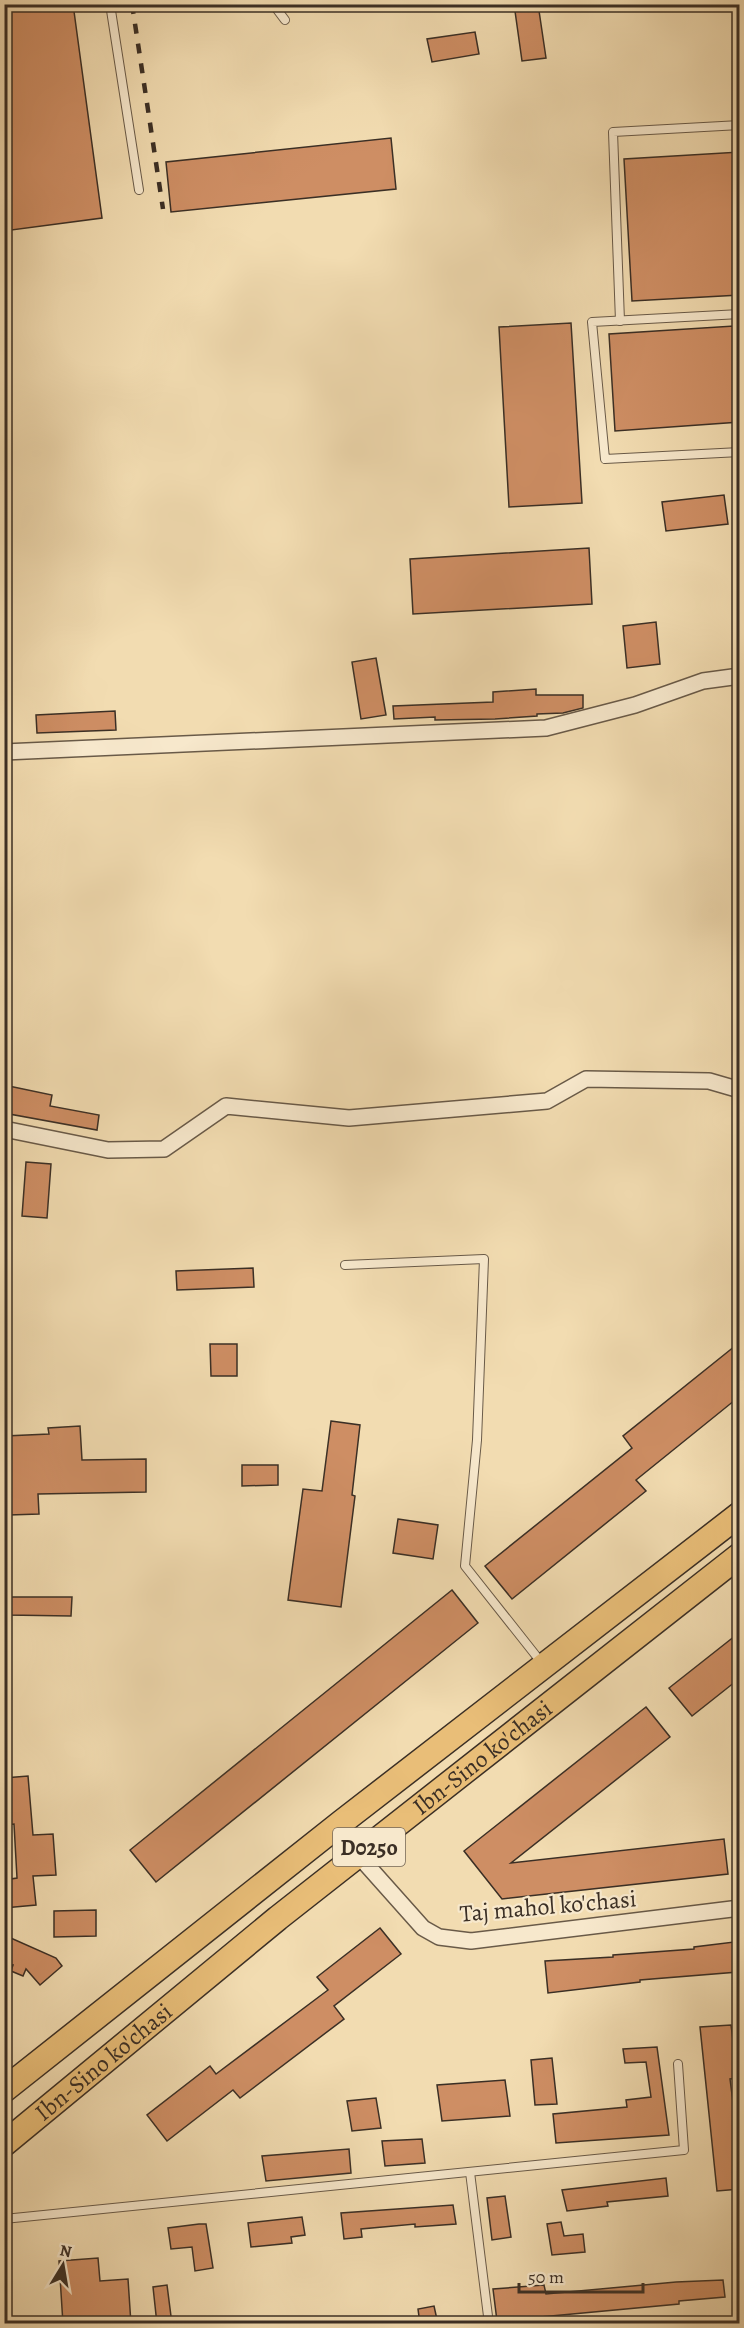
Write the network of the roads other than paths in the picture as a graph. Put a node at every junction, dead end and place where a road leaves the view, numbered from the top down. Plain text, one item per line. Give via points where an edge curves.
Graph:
1 (110, 4) edge
2 (273, 4) edge
3 (285, 20) dead end
4 (740, 125) edge
5 (139, 190) dead end
6 (740, 314) edge
7 (620, 321) junction
8 (739, 452) edge
9 (740, 464) edge
10 (740, 676) edge
11 (4, 753) edge
12 (740, 1090) edge
13 (4, 1129) edge
14 (345, 1265) dead end
15 (740, 1514) edge
16 (740, 1556) edge
17 (544, 1666) junction
18 (358, 1855) junction
19 (740, 1908) edge
20 (678, 2064) dead end
21 (4, 2090) edge
22 (4, 2144) edge
23 (470, 2172) junction
24 (4, 2219) edge
25 (489, 2324) edge

1 - 5 lane
2 - 3 lane
4 - 7 lane via 613,132
6 - 7 lane
7 - 8 lane via 592,322 605,459
8 - 9 lane
10 - 11 street via 703,681 635,705 546,728
12 - 13 street via 709,1081 586,1079 546,1101 349,1118 226,1106 164,1149 108,1150
14 - 17 lane via 484,1259 477,1440 465,1566
15 - 17 main road, Ibn-Sino ko'chasi / D025o
16 - 18 main road, Ibn-Sino ko'chasi / D025o
17 - 21 main road, Ibn-Sino ko'chasi / D025o
18 - 19 street, Taj mahol ko'chasi via 423,1928 439,1936 471,1941
18 - 22 main road, Ibn-Sino ko'chasi / D025o
20 - 23 lane via 684,2150
23 - 24 lane
23 - 25 lane

